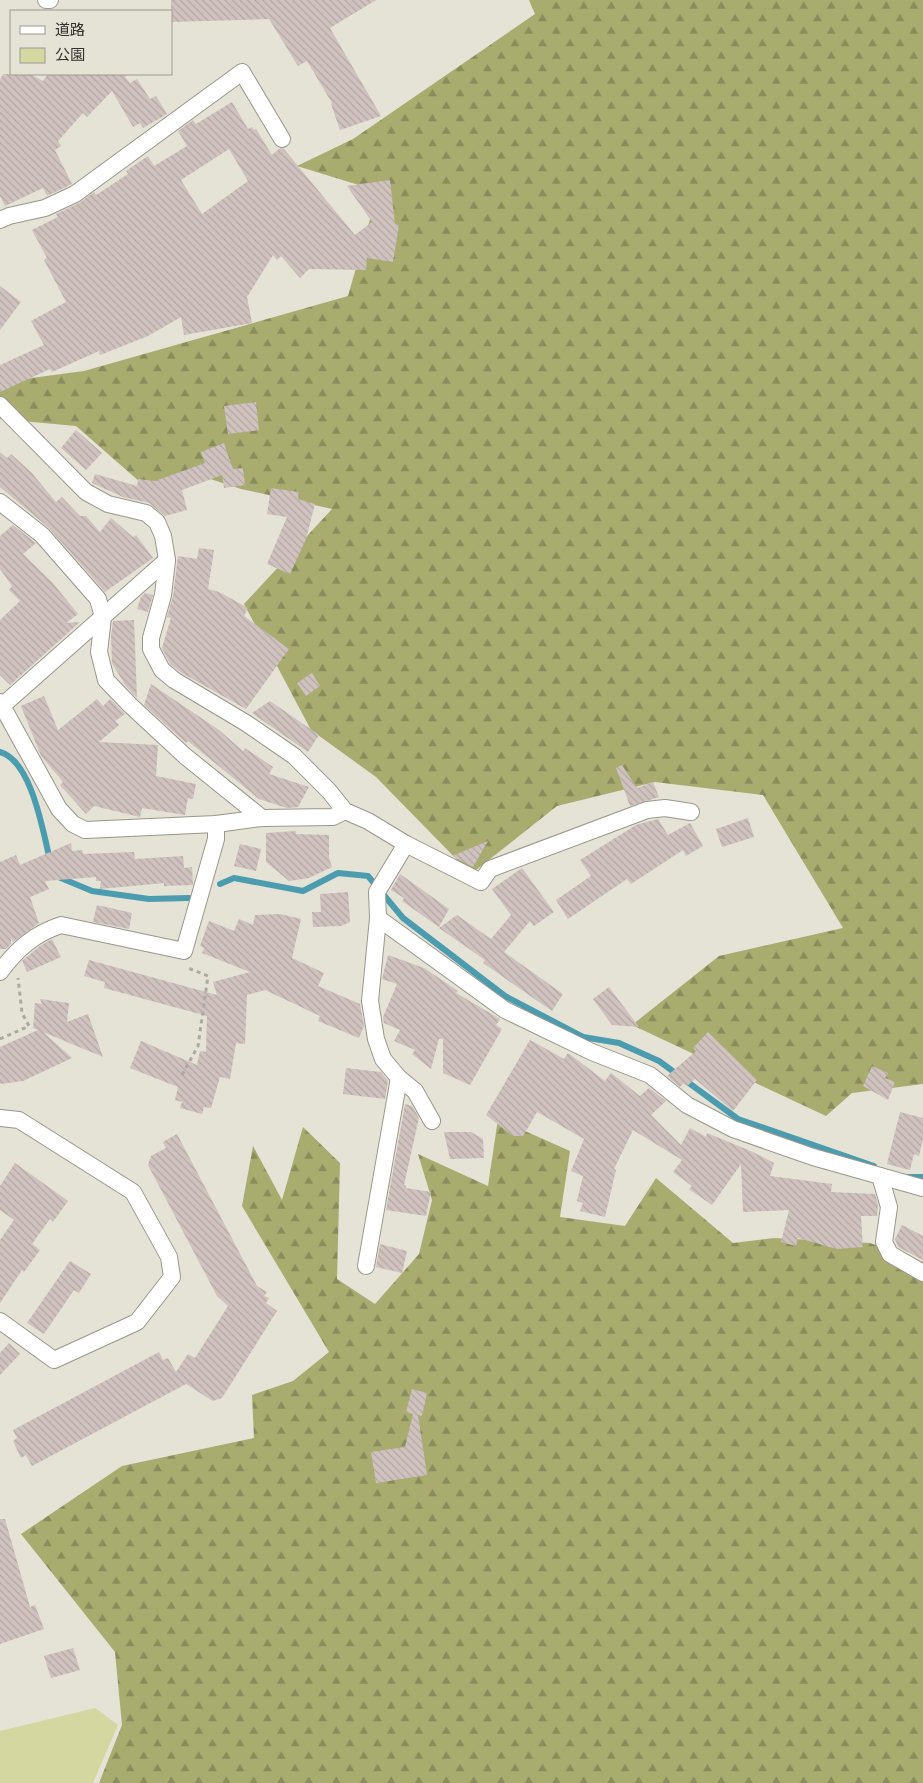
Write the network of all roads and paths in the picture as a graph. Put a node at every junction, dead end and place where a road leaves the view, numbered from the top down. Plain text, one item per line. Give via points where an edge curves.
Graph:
1 (46, 0) edge
2 (50, 0) edge
3 (282, 139) dead end
4 (0, 220) edge
5 (0, 405) edge
6 (0, 502) edge
7 (167, 560) junction
8 (103, 618) junction
9 (1, 704) edge
10 (345, 811) junction
11 (691, 812) dead end
12 (262, 818) junction
13 (216, 824) junction
14 (406, 844) junction
15 (378, 918) junction
16 (14, 953) junction
17 (0, 972) edge
18 (208, 976) dead end
19 (0, 1039) edge
20 (182, 1075) dead end
21 (399, 1078) junction
22 (0, 1118) edge
23 (432, 1122) dead end
24 (880, 1176) junction
25 (923, 1188) edge
26 (366, 1266) dead end
27 (923, 1274) edge
28 (0, 1321) edge

1 - 2 street
3 - 4 street via 242,72 75,194 45,208
5 - 7 street via 86,492 108,504 146,513 157,522
6 - 8 street via 42,535 98,600
7 - 8 street
7 - 10 street via 163,594 151,638 151,649 162,670 294,756
8 - 9 street
8 - 12 street via 100,652 106,680 185,756
9 - 13 street via 59,809 73,824 85,830
10 - 12 street via 333,817
10 - 14 street
11 - 14 street via 664,808 646,810 490,869 481,882
12 - 13 street
13 - 16 street via 216,839 184,951 60,925 45,930
14 - 15 street via 377,892
15 - 21 street via 370,1001 383,1058
15 - 24 street via 505,1010 592,1052 650,1075 687,1104 733,1129
16 - 17 street
16 - 19 path via 22,1013 29,1026
18 - 20 path via 198,1046
21 - 23 street via 415,1091
21 - 26 street
22 - 28 street via 19,1120 133,1192 169,1257 172,1277 137,1322 54,1360
24 - 25 street
24 - 27 street via 889,1207 884,1242 890,1254

